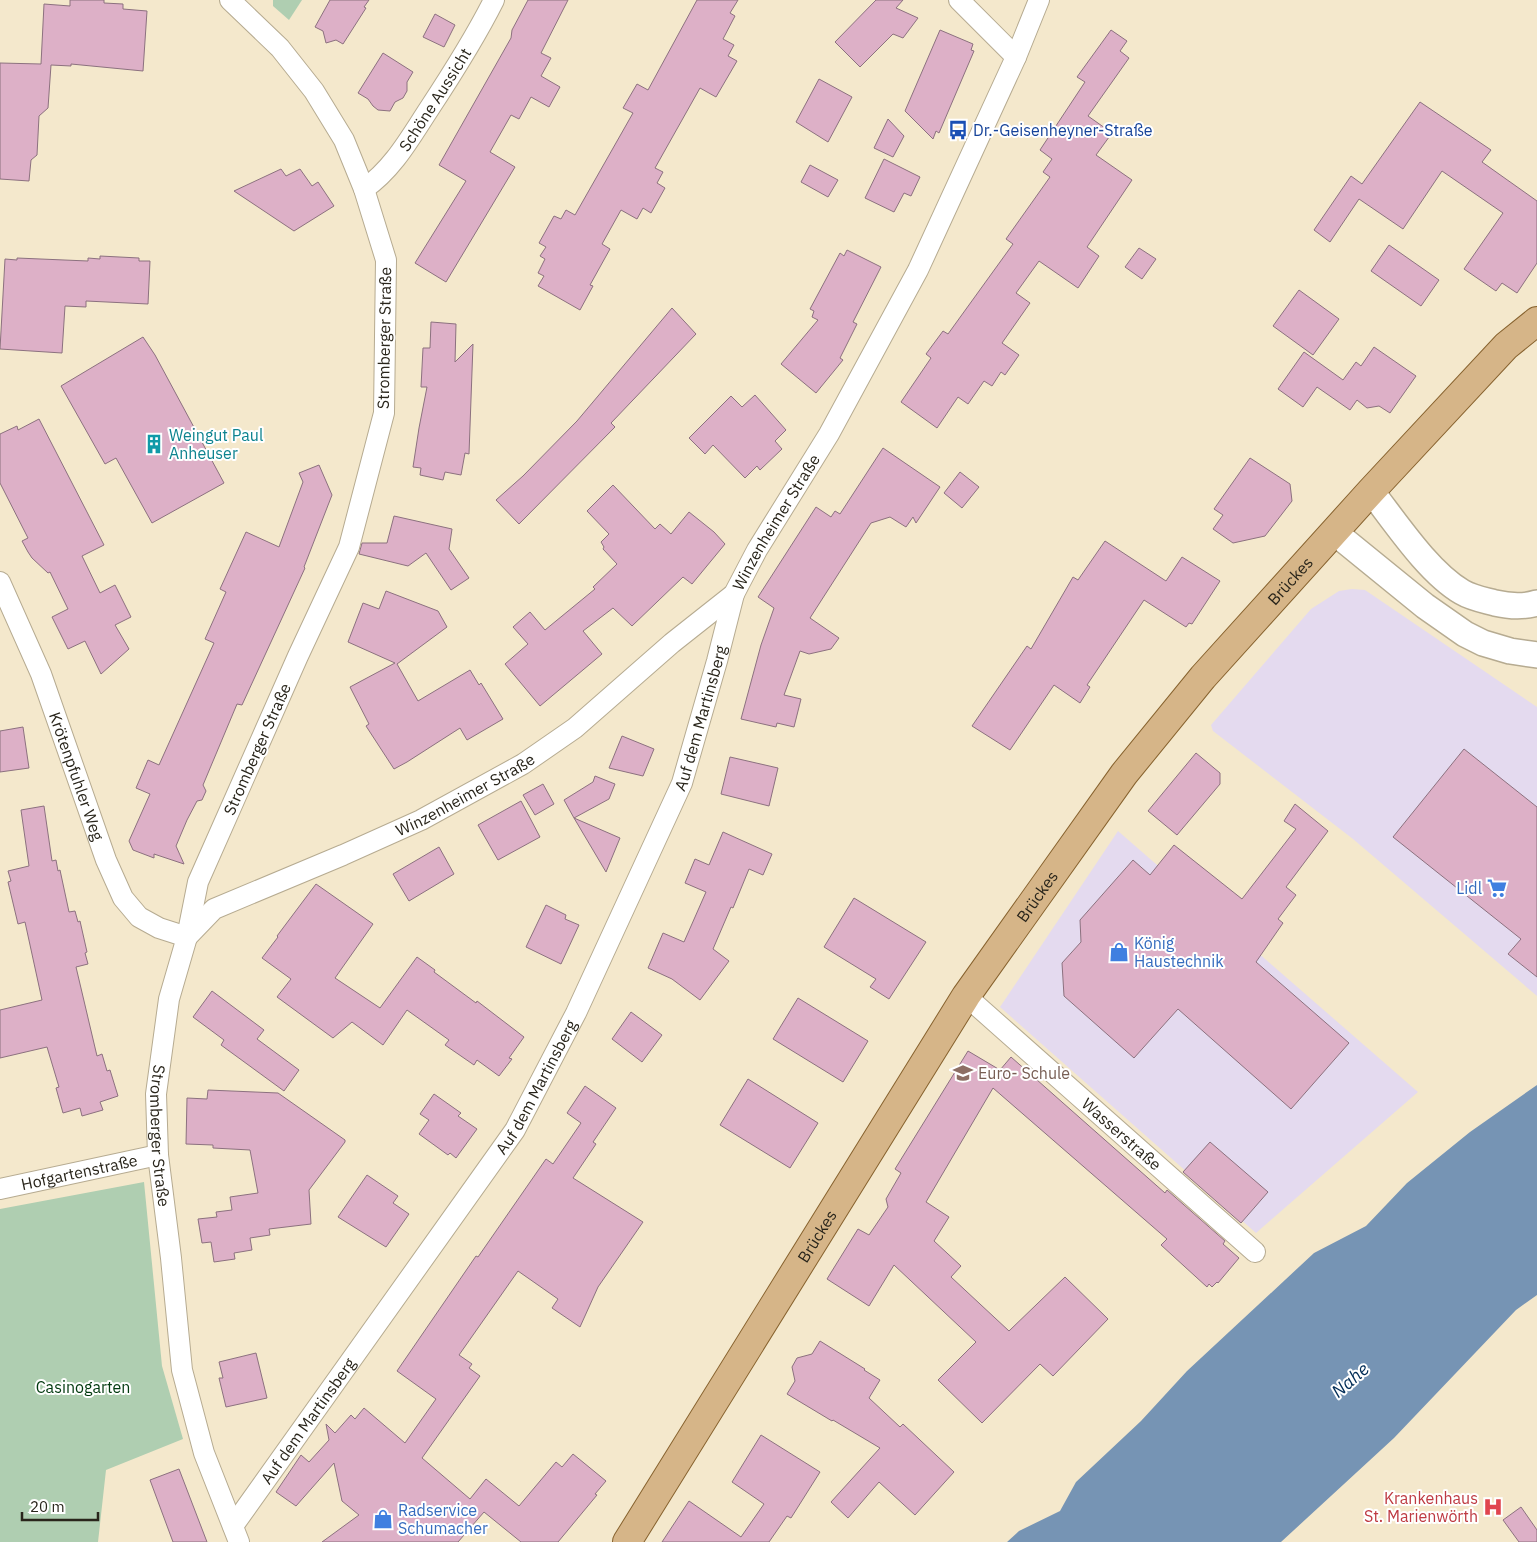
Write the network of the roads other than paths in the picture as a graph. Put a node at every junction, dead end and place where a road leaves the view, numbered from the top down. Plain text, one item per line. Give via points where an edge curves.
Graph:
1 (230, 0) edge
2 (494, 0) edge
3 (959, 0) edge
4 (1039, 0) edge
5 (1016, 57) junction
6 (364, 189) junction
7 (1537, 321) edge
8 (1372, 491) junction
9 (1334, 532) junction
10 (0, 582) edge
11 (734, 594) junction
12 (1537, 603) edge
13 (1537, 655) edge
14 (187, 936) junction
15 (966, 996) junction
16 (158, 1155) junction
17 (0, 1189) edge
18 (1255, 1252) dead end
19 (236, 1534) edge
20 (627, 1542) edge

1 - 6 street, Stromberger Straße via 280,48 314,91 344,140
2 - 6 street, Schöne Aussicht via 463,58 400,154 375,182
3 - 5 street
4 - 5 street, Winzenheimer Straße
5 - 11 street, Winzenheimer Straße via 918,270 829,434 757,550
6 - 14 street, Stromberger Straße via 386,260 384,413 350,547 198,882
7 - 8 main road, Brückes via 1506,346
8 - 9 main road, Brückes
8 - 12 street via 1446,581 1481,600 1518,606
9 - 13 street via 1465,634 1510,651
9 - 15 main road, Brückes via 1203,677 1124,774
10 - 14 street, Krötenpfuhler Weg via 41,674 106,860 123,898 138,916 159,928
11 - 14 street, Winzenheimer Straße via 575,728 523,764 421,820 214,909
11 - 19 street, Auf dem Martinsberg via 682,783 576,1013 515,1130
14 - 16 street, Stromberger Straße via 168,1000 156,1094
15 - 18 street, Wasserstraße
15 - 20 main road, Brückes
16 - 17 street, Hofgartenstraße
16 - 19 street, Stromberger Straße via 182,1370 204,1453

